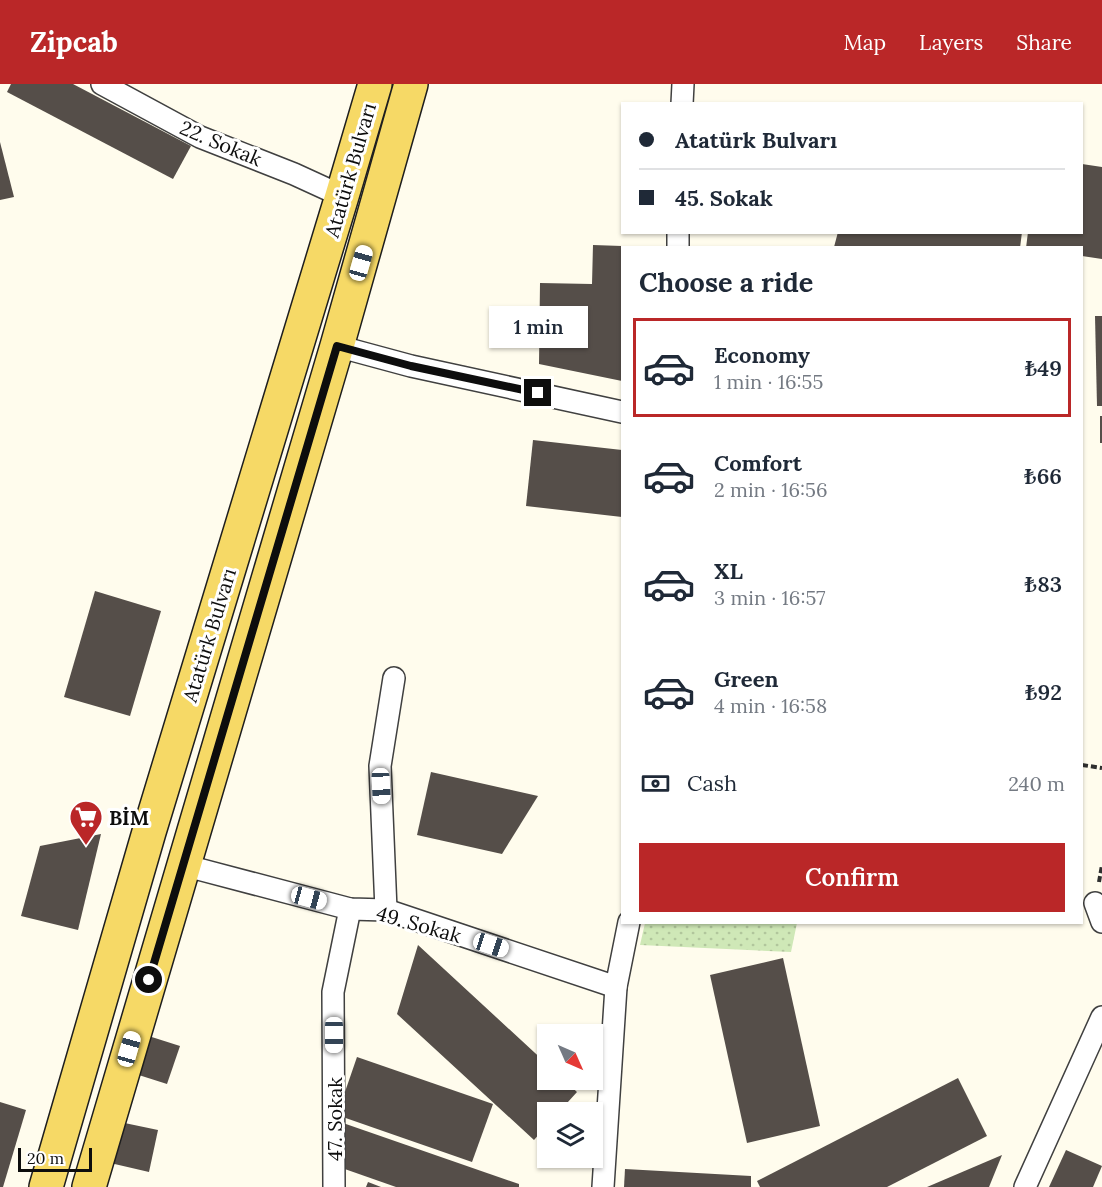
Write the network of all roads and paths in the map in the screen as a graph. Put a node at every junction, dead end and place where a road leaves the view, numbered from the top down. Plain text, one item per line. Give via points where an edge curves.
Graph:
1 (102, 84) edge
2 (375, 84) edge
3 (411, 84) edge
4 (683, 84) edge
5 (682, 102) edge
6 (342, 196) junction
7 (337, 346) junction
8 (621, 412) edge
9 (394, 678) dead end
10 (1083, 765) edge
11 (1102, 768) edge
12 (183, 865) junction
13 (350, 909) junction
14 (386, 910) junction
15 (629, 924) edge
16 (616, 987) junction
17 (1102, 1017) edge
18 (46, 1187) edge
19 (89, 1187) edge
20 (334, 1187) edge
21 (603, 1187) edge
22 (1024, 1187) edge

1 - 6 street, 22. Sokak via 200,137
2 - 6 main road, Atatürk Bulvarı
3 - 7 main road, Atatürk Bulvarı
4 - 5 street
6 - 18 main road, Atatürk Bulvarı
7 - 8 street
7 - 12 main road, Atatürk Bulvarı
9 - 14 street via 380,766
10 - 11 path
12 - 13 street, 49. Sokak
12 - 19 main road, Atatürk Bulvarı
13 - 14 street, 49. Sokak
13 - 20 street, 47. Sokak via 333,992
14 - 16 street, 49. Sokak
15 - 16 street
16 - 21 street
17 - 22 street

